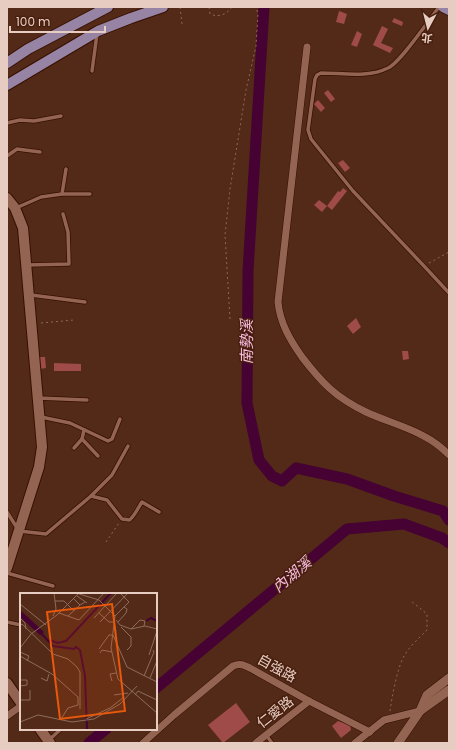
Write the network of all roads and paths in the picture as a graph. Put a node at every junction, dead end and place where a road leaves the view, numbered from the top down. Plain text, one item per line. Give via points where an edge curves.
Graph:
1 (108, 7) edge
2 (163, 7) edge
3 (180, 7) edge
4 (209, 7) edge
5 (232, 7) edge
6 (256, 7) edge
7 (439, 7) edge
8 (443, 7) edge
9 (449, 10) edge
10 (182, 24) dead end
11 (98, 31) junction
12 (307, 47) dead end
13 (7, 63) edge
14 (92, 71) dead end
15 (7, 86) edge
16 (61, 116) dead end
17 (7, 123) edge
18 (40, 152) dead end
19 (7, 156) edge
20 (66, 169) dead end
21 (62, 194) junction
22 (90, 194) dead end
23 (7, 198) edge
24 (15, 208) junction
25 (63, 214) dead end
26 (449, 252) edge
27 (26, 265) junction
28 (424, 266) junction
29 (449, 293) edge
30 (29, 295) junction
31 (85, 302) dead end
32 (230, 319) dead end
33 (74, 320) dead end
34 (31, 324) junction
35 (37, 398) junction
36 (87, 400) dead end
37 (39, 417) junction
38 (120, 420) dead end
39 (84, 430) junction
40 (82, 439) junction
41 (128, 446) dead end
42 (74, 448) dead end
43 (449, 455) edge
44 (98, 456) dead end
45 (91, 496) junction
46 (7, 512) edge
47 (159, 512) dead end
48 (122, 519) junction
49 (19, 531) junction
50 (106, 542) dead end
51 (7, 568) edge
52 (7, 573) edge
53 (53, 586) dead end
54 (411, 601) dead end
55 (7, 622) edge
56 (20, 625) edge
57 (449, 678) edge
58 (7, 683) edge
59 (449, 690) edge
60 (309, 701) junction
61 (20, 702) edge
62 (20, 707) edge
63 (420, 711) junction
64 (7, 716) edge
65 (389, 719) junction
66 (41, 730) edge
67 (60, 730) edge
68 (370, 732) junction
69 (266, 735) junction
70 (47, 742) edge
71 (143, 743) edge
72 (256, 743) edge
73 (272, 743) edge
74 (355, 743) edge
75 (398, 743) edge

1 - 13 main road via 28,48
2 - 11 main road
3 - 10 path
4 - 5 path via 210,14 218,16 228,12
6 - 32 path via 256,46 246,90 225,235
7 - 28 lane via 390,68 365,74 317,75 308,130 311,139 353,191
8 - 9 main road
11 - 14 lane
11 - 15 main road
12 - 43 street via 278,302 282,324 294,345 328,388 367,412 420,433
16 - 17 lane
18 - 19 lane via 17,149
20 - 21 lane
21 - 22 lane
21 - 24 lane via 41,197
23 - 24 main road
24 - 27 main road via 23,228
25 - 27 lane via 68,232 70,264
26 - 28 path
27 - 30 main road
28 - 29 lane
30 - 31 lane
30 - 34 main road
33 - 34 path
34 - 35 main road
35 - 36 lane
35 - 37 main road
37 - 39 lane via 70,423
37 - 49 main road via 42,447 39,467
38 - 39 lane via 112,439 108,441
39 - 40 lane
40 - 42 lane
40 - 44 lane
41 - 45 lane via 112,475
45 - 48 lane via 107,500
45 - 49 lane via 46,534
46 - 49 lane
47 - 48 lane via 142,502 130,520
48 - 50 path
49 - 51 main road
52 - 53 lane
54 - 65 path via 427,614 427,630 404,657 394,689
55 - 56 lane
57 - 63 street via 427,696
58 - 61 main road
59 - 63 street
60 - 68 street, 自強路
60 - 69 street, 仁愛路
60 - 71 street, 自強路 via 243,664 238,664
62 - 64 street
63 - 65 street
63 - 75 street
65 - 68 street
66 - 70 main road
67 - 70 lane
68 - 74 street
69 - 72 street, 仁愛路
69 - 73 lane

